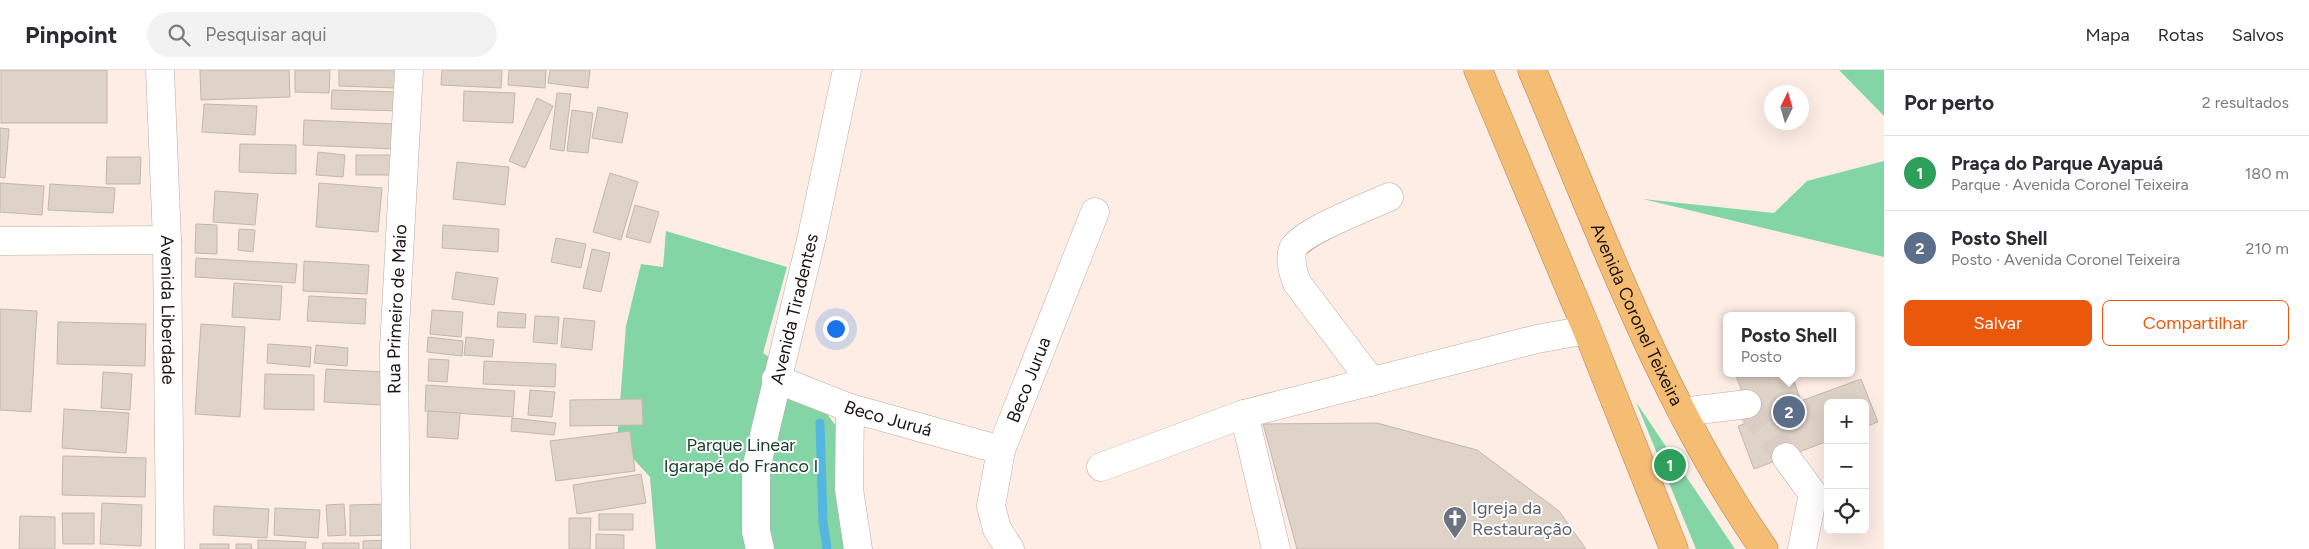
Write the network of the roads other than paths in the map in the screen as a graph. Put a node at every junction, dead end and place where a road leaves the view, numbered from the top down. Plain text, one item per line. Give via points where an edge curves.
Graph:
1 (160, 70) edge
2 (409, 70) edge
3 (847, 70) edge
4 (1478, 70) edge
5 (1532, 70) edge
6 (1389, 197) dead end
7 (1095, 212) dead end
8 (166, 240) junction
9 (0, 241) edge
10 (1587, 330) junction
11 (776, 379) junction
12 (1372, 382) junction
13 (1746, 404) dead end
14 (850, 408) junction
15 (1682, 412) junction
16 (1244, 414) junction
17 (1001, 450) junction
18 (1786, 457) tunnel mouth
19 (1101, 467) dead end
20 (170, 549) edge
21 (396, 549) edge
22 (760, 549) edge
23 (858, 549) edge
24 (1010, 549) edge
25 (1276, 549) edge
26 (1674, 549) edge
27 (1764, 549) edge
28 (1802, 549) edge

1 - 8 street, Avenida Liberdade
2 - 21 street, Rua Primeiro de Maio via 394,348
3 - 11 street, Avenida Tiradentes via 812,236
4 - 10 highway
5 - 15 highway, Avenida Coronel Teixeira via 1624,287
6 - 12 street via 1306,235 1294,248 1291,265 1297,283
7 - 17 street, Beco Jurua
8 - 9 street
8 - 20 street, Avenida Liberdade
10 - 12 street via 1537,339
10 - 26 highway
11 - 14 street, Beco Juruá
11 - 22 street, Avenida Tiradentes via 756,470 756,531
12 - 16 street
13 - 15 street
14 - 17 street, Beco Juruá
14 - 23 street via 849,489
15 - 27 highway, Avenida Coronel Teixeira
16 - 19 street
16 - 25 street
17 - 24 street, Beco Jurua via 991,506 998,530
18 - 28 street via 1813,494

